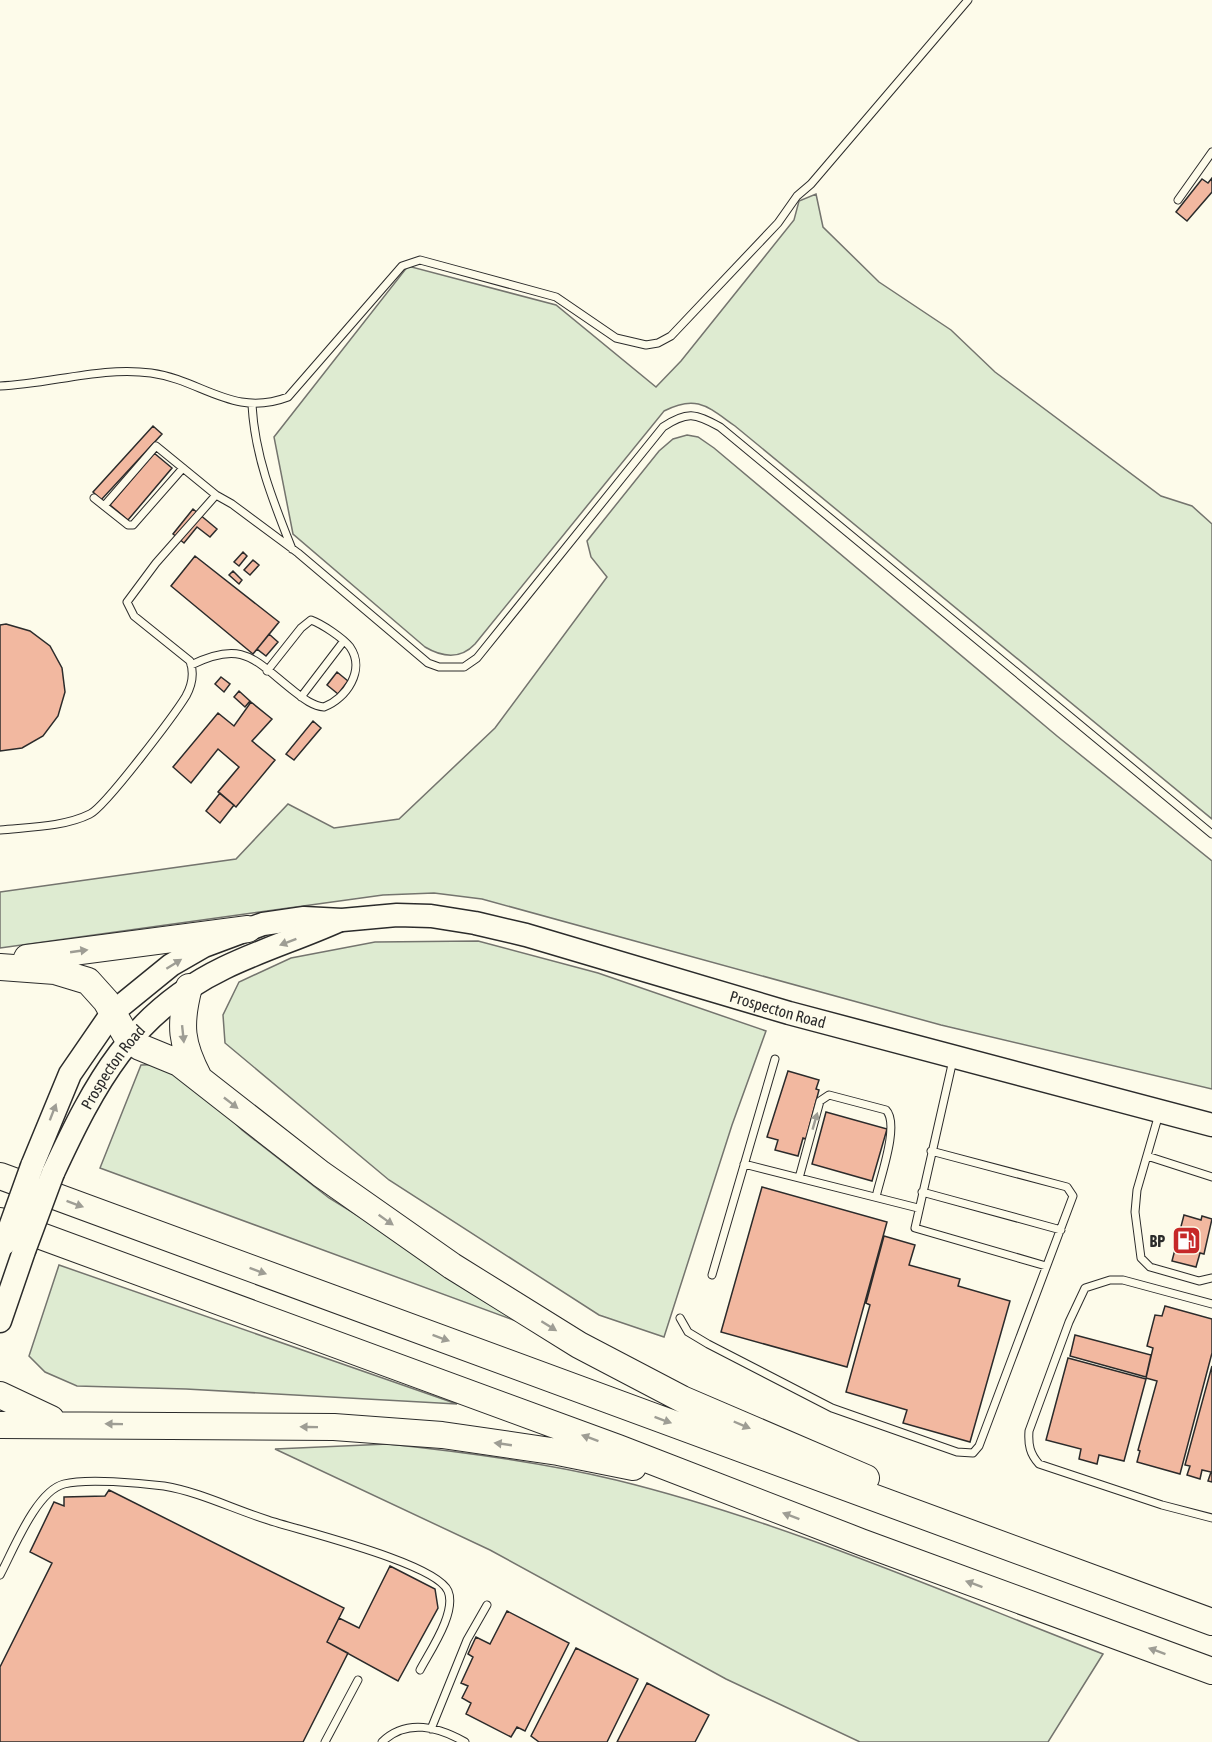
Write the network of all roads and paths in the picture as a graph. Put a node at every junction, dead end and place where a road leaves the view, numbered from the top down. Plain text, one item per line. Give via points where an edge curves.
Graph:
1 (968, 0) edge
2 (1212, 152) edge
3 (1178, 200) dead end
4 (0, 386) edge
5 (252, 405) junction
6 (183, 468) junction
7 (216, 495) junction
8 (94, 498) dead end
9 (104, 506) junction
10 (292, 549) junction
11 (343, 642) junction
12 (191, 665) junction
13 (267, 671) junction
14 (302, 697) junction
15 (0, 830) edge
16 (1212, 834) edge
17 (342, 920) junction
18 (248, 929) junction
19 (0, 962) edge
20 (0, 967) edge
21 (189, 987) junction
22 (112, 1013) junction
23 (128, 1039) junction
24 (954, 1056) junction
25 (775, 1059) dead end
26 (199, 1078) junction
27 (1160, 1111) junction
28 (1212, 1125) edge
29 (931, 1151) junction
30 (1147, 1156) junction
31 (744, 1164) junction
32 (43, 1170) junction
33 (0, 1176) edge
34 (1212, 1177) edge
35 (799, 1178) junction
36 (922, 1192) junction
37 (876, 1197) junction
38 (918, 1208) junction
39 (1061, 1230) junction
40 (7, 1243) edge
41 (1046, 1266) junction
42 (712, 1275) dead end
43 (1212, 1278) edge
44 (1212, 1304) edge
45 (680, 1318) dead end
46 (0, 1321) edge
47 (0, 1395) edge
48 (66, 1424) junction
49 (0, 1425) edge
50 (705, 1482) junction
51 (901, 1508) junction
52 (1212, 1518) edge
53 (0, 1575) edge
54 (487, 1605) dead end
55 (1212, 1622) edge
56 (420, 1670) dead end
57 (1212, 1671) edge
58 (358, 1680) dead end
59 (431, 1729) junction
60 (447, 1738) edge
61 (385, 1739) edge
62 (325, 1742) edge
63 (465, 1742) edge

1 - 5 lane via 797,196 778,223 664,339 646,345 616,338 556,297 430,262 411,261 402,266 288,397 271,404
2 - 3 lane
4 - 5 lane via 130,371 165,375 231,401
5 - 10 lane via 263,475
6 - 7 lane
6 - 9 lane via 133,525
6 - 9 lane via 156,446
7 - 10 lane
7 - 12 lane via 127,602 134,616 185,655
8 - 9 lane
10 - 16 lane via 428,663 464,667 509,621 663,427 689,414 697,416 720,426
11 - 13 lane via 311,621
11 - 14 lane
11 - 14 lane via 349,646 356,667 346,692 324,707
12 - 13 lane via 231,651 244,654
12 - 15 lane via 186,695 99,808 66,821
13 - 14 lane
17 - 18 main road, Prospecton Road via 285,919
17 -> 21 main road, Prospecton Road via 248,957
17 - 24 main road, Prospecton Road via 397,915 475,923
19 -> 18 highway
22 -> 18 main road, Prospecton Road via 171,965 204,946
20 - 22 highway via 54,971 88,981
21 - 23 main road, Prospecton Road
21 -> 26 highway via 183,1007 183,1039
22 - 23 highway
32 -> 22 main road, Prospecton Road via 70,1074
23 - 26 highway
23 - 32 main road, Prospecton Road
24 - 27 main road, Prospecton Road
24 - 29 lane
25 - 31 lane
26 -> 51 highway via 321,1174 452,1266 579,1345 682,1399 888,1487
27 - 28 main road, Prospecton Road
27 - 30 lane
29 - 36 lane
29 - 39 lane via 1067,1187 1072,1202
30 - 34 lane
30 - 43 lane via 1136,1203 1141,1258 1150,1267 1199,1281
31 - 35 lane
31 - 42 lane
32 - 40 main road, Prospecton Road, bridge
33 -> 51 highway
35 - 37 lane
35 -> 37 lane via 823,1097 829,1095 886,1110 892,1121
36 - 38 lane
36 - 39 lane
37 - 38 lane
38 - 41 lane via 914,1224 920,1231
39 - 41 lane
40 - 46 main road, Prospecton Road
50 -> 40 highway
41 - 45 lane via 979,1446 967,1454 832,1408 708,1344 688,1332
44 - 52 lane via 1123,1280 1085,1288 1069,1322 1028,1441 1039,1464
47 - 48 highway via 31,1412
48 - 49 highway
50 -> 48 highway via 558,1452 442,1435 334,1427
57 -> 50 highway
51 - 55 highway
53 - 56 lane via 42,1498 56,1487 75,1483 134,1484 189,1492 384,1556 438,1579 447,1588 450,1607
54 - 59 lane via 467,1640
58 - 62 lane
59 - 60 lane
59 - 61 lane via 404,1728
60 - 63 lane

